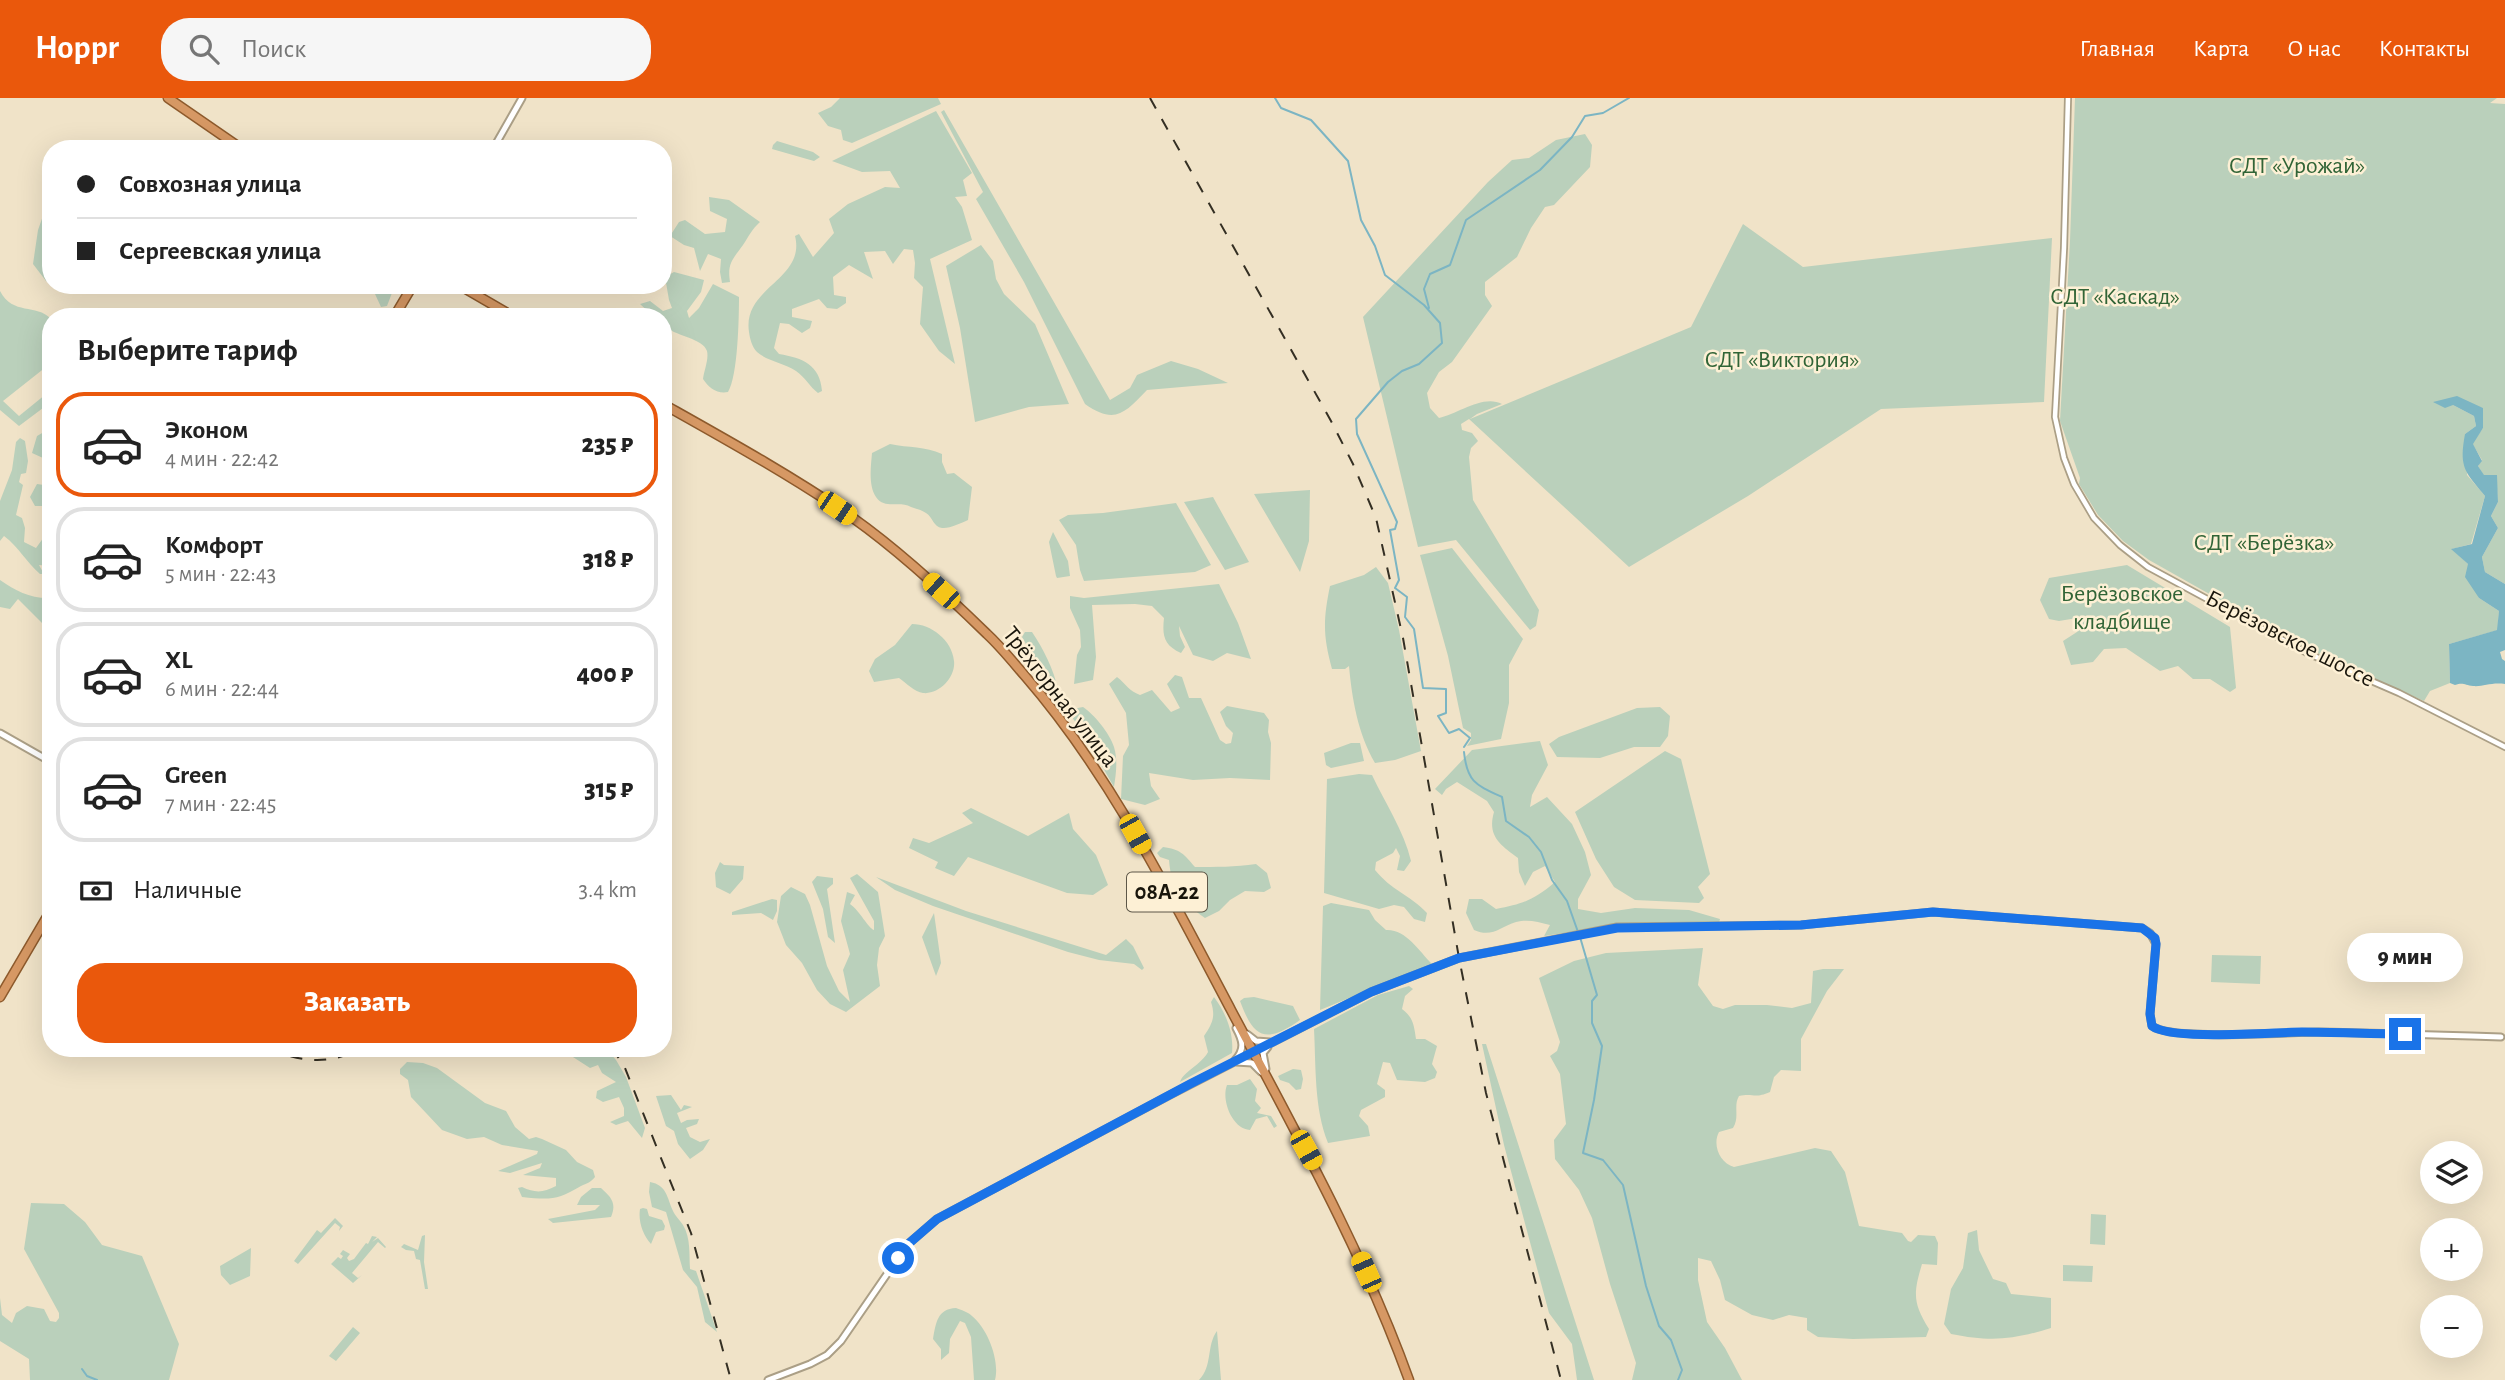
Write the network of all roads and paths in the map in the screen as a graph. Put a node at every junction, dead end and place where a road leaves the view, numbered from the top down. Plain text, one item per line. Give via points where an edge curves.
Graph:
1 (168, 98) edge
2 (522, 98) edge
3 (2068, 98) edge
4 (229, 140) edge
5 (498, 140) edge
6 (474, 294) edge
7 (499, 308) edge
8 (672, 409) edge
9 (0, 733) edge
10 (2505, 747) edge
11 (42, 757) edge
12 (42, 925) edge
13 (1218, 987) junction
14 (0, 997) edge
15 (2503, 1037) edge
16 (1276, 1040) junction
17 (1253, 1052) junction
18 (1233, 1062) junction
19 (1292, 1123) junction
20 (768, 1380) edge
21 (1409, 1380) edge

1 - 4 highway
2 - 5 main road
3 - 10 street, Берёзовское шоссе via 2055,417 2074,484 2094,518 2148,567 2306,653 2399,693
6 - 7 highway
8 - 13 highway, Трёхгорная улица / 08А-22 via 855,520 989,635 1036,688 1094,767
9 - 11 main road
12 - 14 highway
13 - 16 main road via 1247,1035 1263,1042
13 - 17 highway, Трёхгорная улица / 08А-22
13 - 18 main road via 1242,1039 1241,1053
15 - 16 main road via 2158,1030 2152,1026 2150,1014 2156,944 2142,928 1946,912 1801,925 1617,928 1459,958 1371,992
16 - 17 main road
16 - 19 main road via 1262,1059
17 - 18 main road
17 - 19 highway, Трёхгорная улица / 08А-22
18 - 19 main road via 1256,1066
18 - 20 main road via 937,1219 907,1245 827,1355
19 - 21 highway, Трёхгорная улица / 08А-22 via 1350,1237

